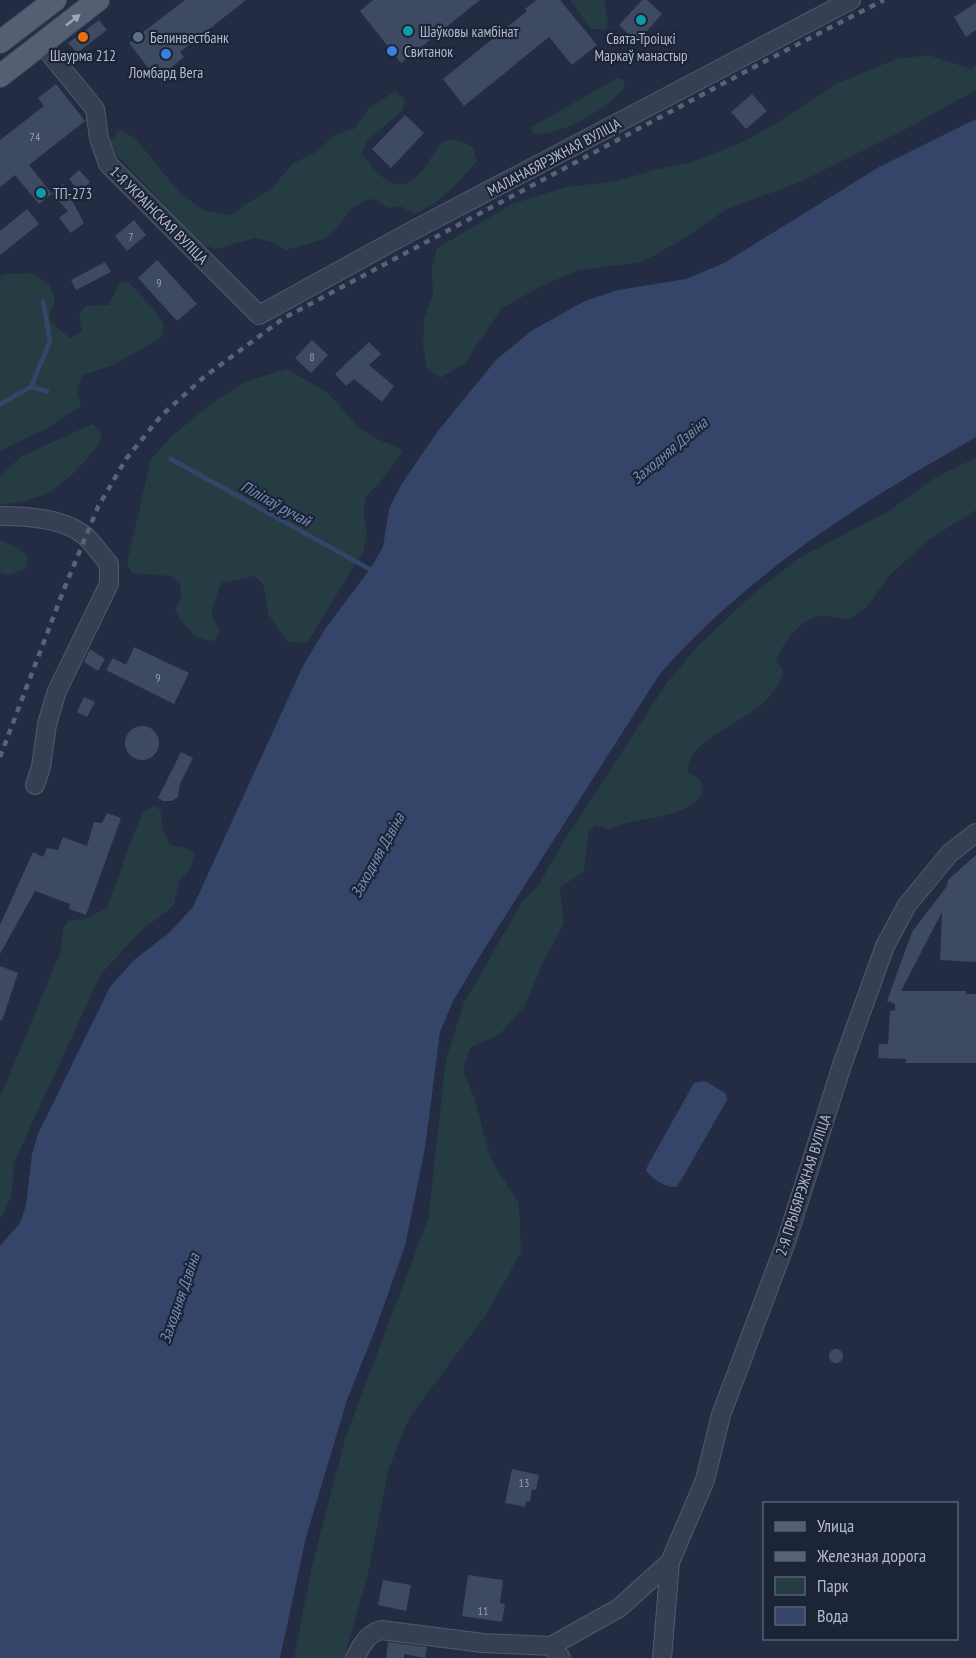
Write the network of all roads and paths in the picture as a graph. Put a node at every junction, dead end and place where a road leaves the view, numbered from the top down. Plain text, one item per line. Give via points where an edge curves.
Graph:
1 (55, 0) edge
2 (98, 0) edge
3 (851, 0) edge
4 (0, 42) edge
5 (42, 44) junction
6 (0, 47) edge
7 (7, 71) edge
8 (258, 315) joint
9 (0, 516) edge
10 (35, 785) dead end
11 (976, 832) edge
12 (670, 1562) junction
13 (556, 1652) edge
14 (355, 1658) edge
15 (662, 1658) edge

1 - 4 main road
5 -> 2 main road
3 - 8 street, МАЛАНАБЯРЭЖНАЯ ВУЛІЦА
5 - 7 main road
5 - 8 street, 1-Я УКРАІНСКАЯ ВУЛІЦА via 95,110 108,164
6 - 7 main road
9 - 10 street via 30,516 74,528 109,564 109,584 57,691
11 - 12 street, 2-Я ПРЫБЯРЭЖНАЯ ВУЛІЦА via 950,853 907,905 885,945 786,1242 721,1415 705,1480
12 - 13 street via 619,1608
12 - 15 street
13 - 14 street via 381,1630 373,1632

